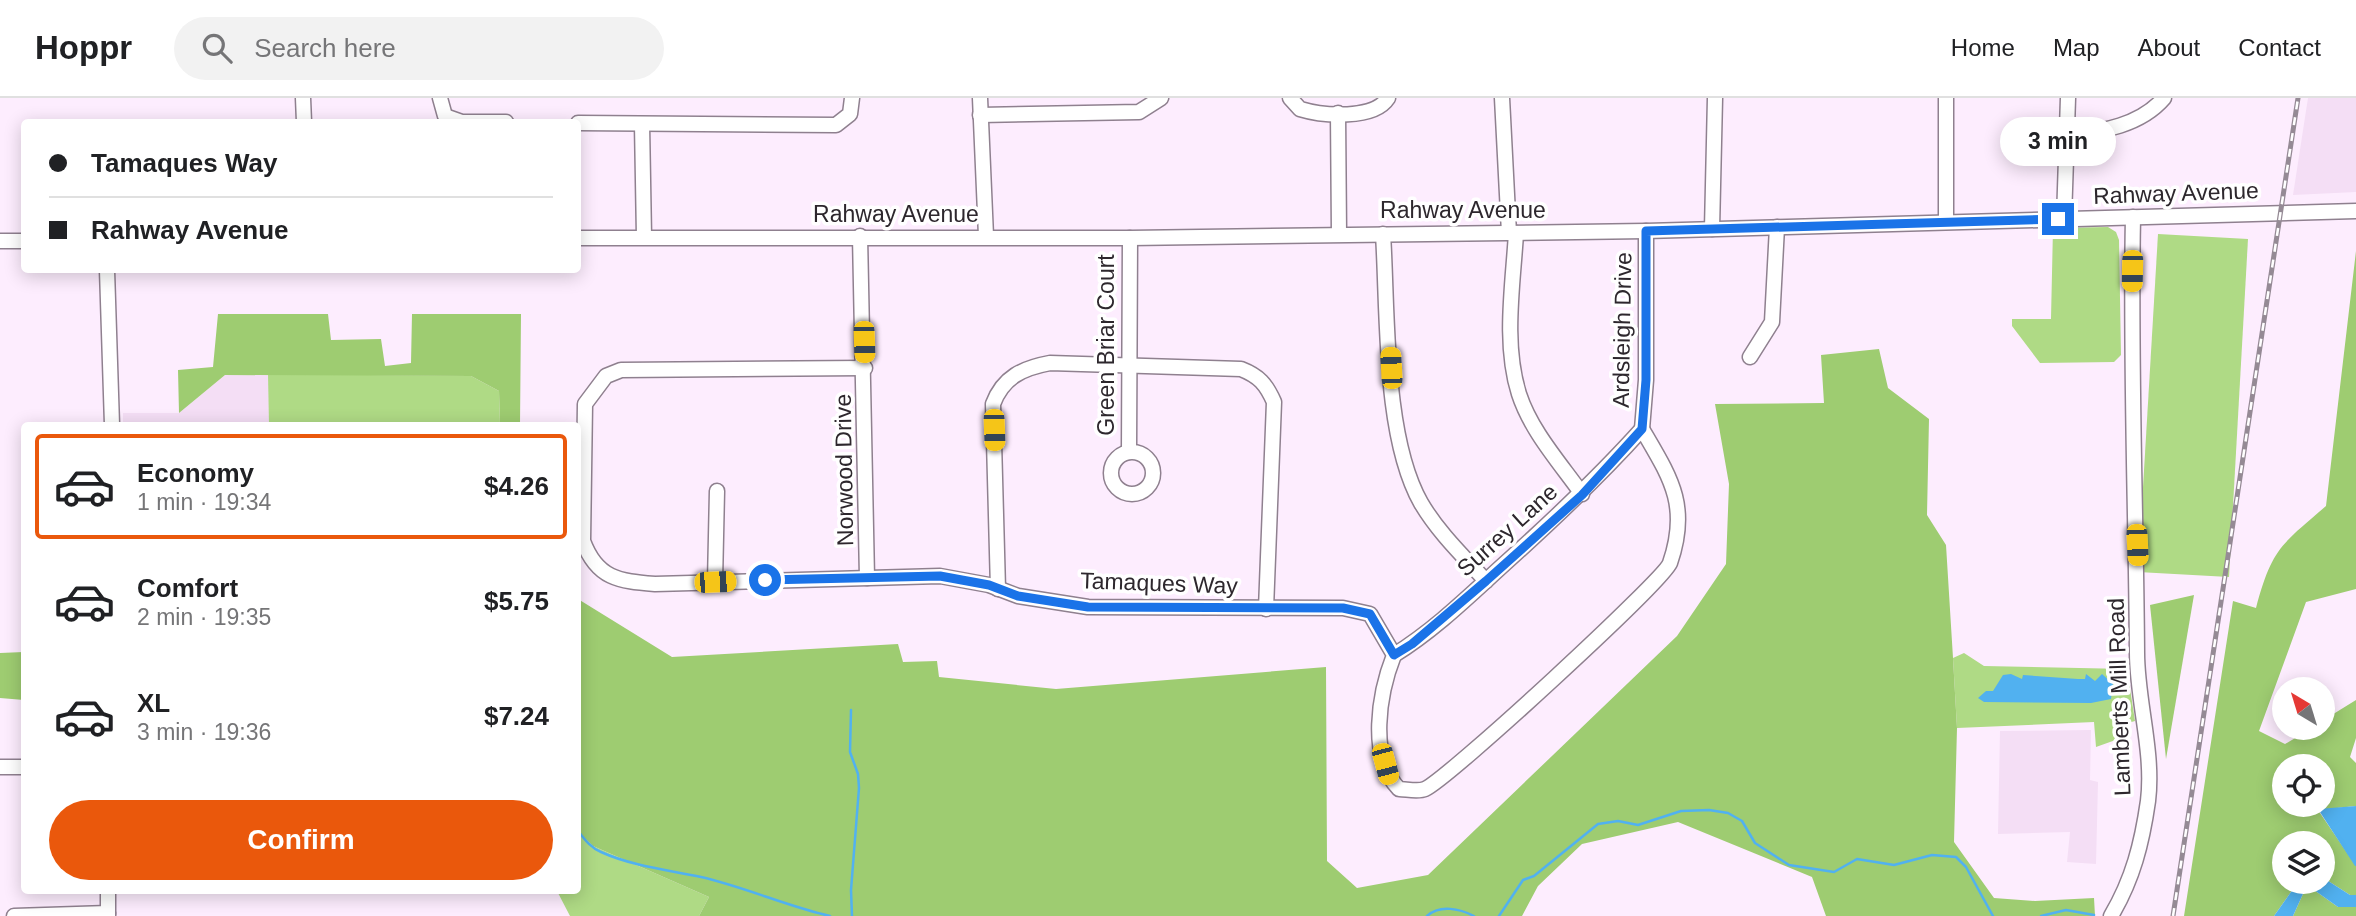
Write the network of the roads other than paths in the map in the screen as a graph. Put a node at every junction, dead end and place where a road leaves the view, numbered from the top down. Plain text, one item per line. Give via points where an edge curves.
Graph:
1 (303, 98) edge
2 (440, 98) edge
3 (852, 98) edge
4 (980, 98) edge
5 (1161, 98) edge
6 (1290, 98) edge
7 (1388, 98) edge
8 (1502, 98) edge
9 (1715, 98) edge
10 (1946, 98) edge
11 (2068, 98) edge
12 (2164, 98) edge
13 (1338, 113) junction
14 (981, 115) junction
15 (304, 119) edge
16 (454, 119) edge
17 (581, 123) edge
18 (642, 124) junction
19 (2068, 135) junction
20 (2352, 211) edge
21 (2133, 217) junction
22 (2064, 219) junction
23 (1947, 222) junction
24 (1777, 228) junction
25 (1712, 229) junction
26 (1646, 231) junction
27 (1513, 233) junction
28 (1339, 234) junction
29 (1383, 234) junction
30 (860, 236) junction
31 (986, 236) junction
32 (644, 237) junction
33 (581, 238) edge
34 (1130, 238) junction
35 (0, 241) edge
36 (21, 241) edge
37 (107, 273) edge
38 (1749, 357) dead end
39 (1130, 365) junction
40 (865, 368) junction
41 (112, 422) edge
42 (1642, 429) junction
43 (1129, 452) dead end
44 (717, 491) dead end
45 (1582, 495) junction
46 (867, 578) junction
47 (1486, 581) junction
48 (715, 582) junction
49 (998, 589) junction
50 (1265, 609) junction
51 (1394, 655) junction
52 (0, 767) edge
53 (21, 767) edge
54 (108, 894) edge
55 (108, 915) edge
56 (14, 916) edge
57 (2111, 916) edge

1 - 15 street
2 - 16 street via 445,116
3 - 18 street via 850,114 836,125
4 - 14 street
5 - 14 street via 1139,112
6 - 13 street via 1300,109
7 - 13 street via 1372,112
8 - 27 street
9 - 25 street
10 - 23 street
11 - 19 street
12 - 19 street via 2134,120 2104,132
13 - 28 street
14 - 31 street
17 - 18 street
18 - 32 street
19 - 22 street
20 - 21 street, Rahway Avenue
21 - 22 street, Rahway Avenue
21 - 57 street, Lamberts Mill Road via 2130,353 2138,572 2136,652 2148,799 2135,869
22 - 23 street, Rahway Avenue
23 - 24 street, Rahway Avenue
24 - 25 street, Rahway Avenue
24 - 38 street via 1772,322
25 - 26 street, Rahway Avenue
26 - 27 street, Rahway Avenue
26 - 42 street, Ardsleigh Drive
27 - 29 street, Rahway Avenue
27 - 45 street via 1510,353 1519,395 1540,436
28 - 29 street, Rahway Avenue
28 - 34 street, Rahway Avenue
29 - 47 street via 1393,395 1404,457 1427,511
30 - 31 street, Rahway Avenue
30 - 32 street, Rahway Avenue
30 - 40 street, Norwood Drive
31 - 34 street, Rahway Avenue
32 - 33 street, Rahway Avenue
34 - 39 street, Green Briar Court
35 - 36 street
37 - 41 street
39 - 43 street, Green Briar Court
39 - 49 street via 1050,363 1028,367 999,388 993,404
39 - 50 street via 1241,369 1257,375 1267,386 1274,402
40 - 46 street, Norwood Drive
40 - 48 street, Tamaques Way via 621,370 606,376 594,389 585,404 584,423 583,541 589,556 618,581
42 - 45 street, Surrey Lane
42 - 51 street via 1677,497 1669,566 1517,713 1423,791 1399,789 1389,779 1381,748 1382,699
44 - 48 street
45 - 47 street, Surrey Lane
46 - 48 street, Tamaques Way
46 - 49 street, Tamaques Way via 940,576
47 - 51 street, Surrey Lane
49 - 50 street, Tamaques Way via 1088,607
50 - 51 street, Tamaques Way via 1343,608 1370,614
52 - 53 street
54 - 55 street
55 - 56 street

